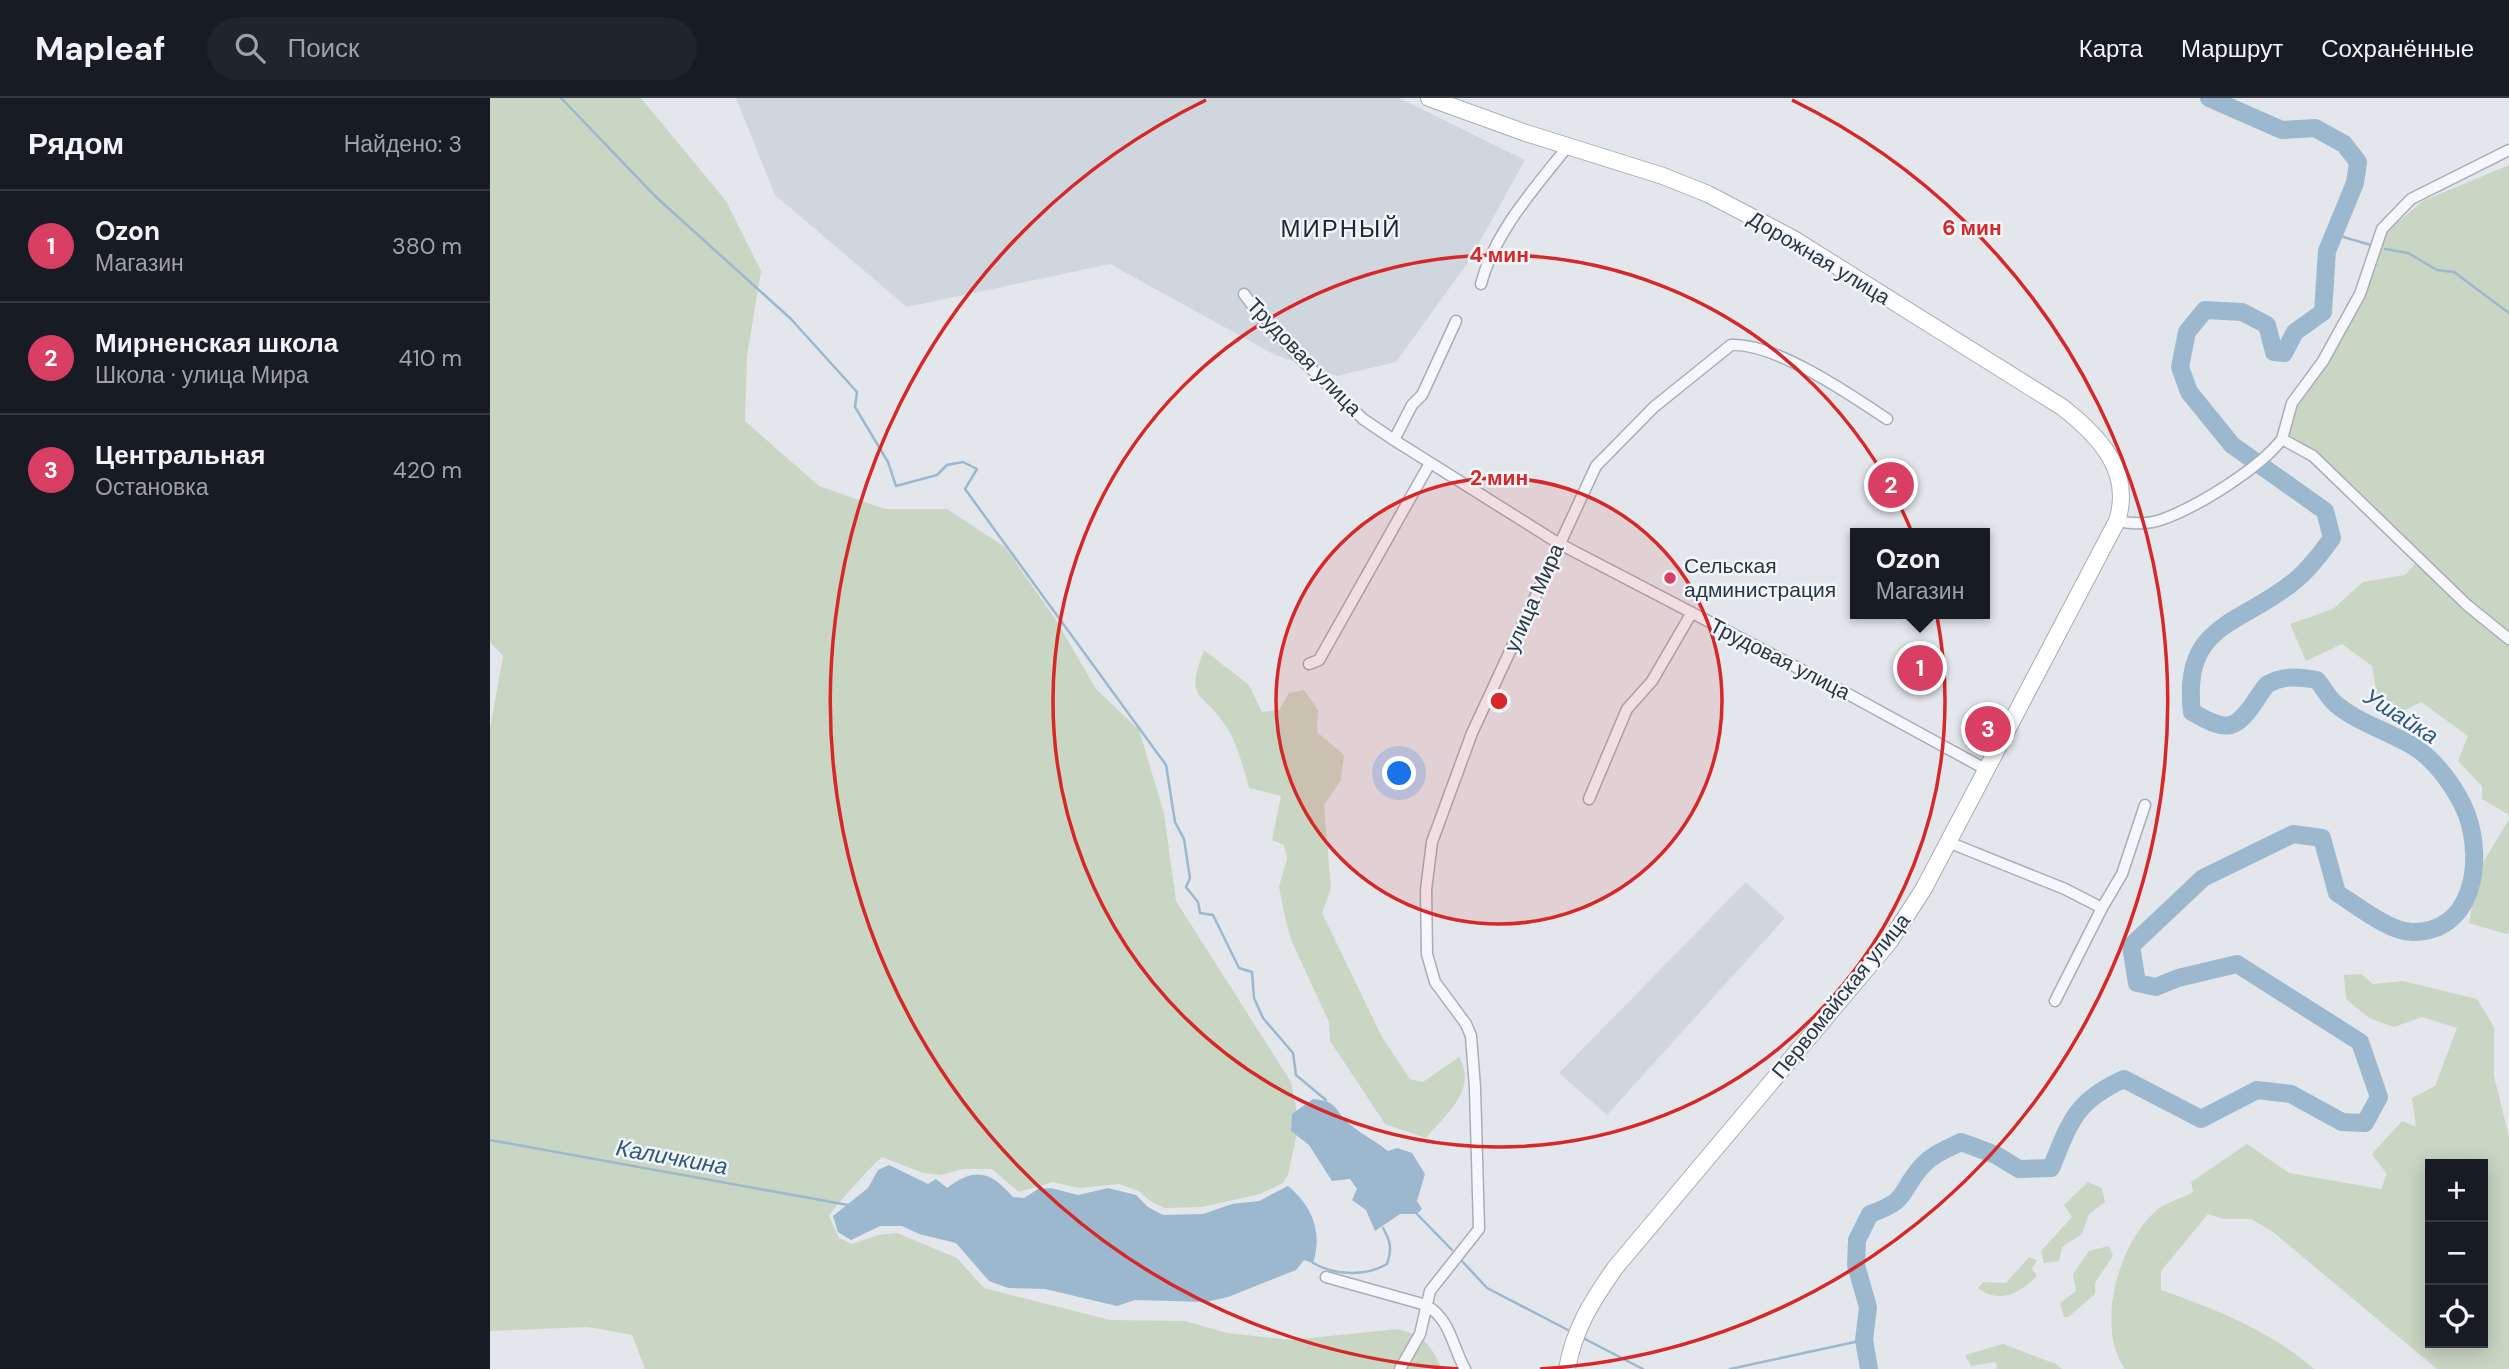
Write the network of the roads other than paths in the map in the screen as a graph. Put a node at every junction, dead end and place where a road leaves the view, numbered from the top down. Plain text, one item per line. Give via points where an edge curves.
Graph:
1 (1429, 98) edge
2 (1568, 146) junction
3 (2509, 150) edge
4 (1480, 284) dead end
5 (1244, 294) dead end
6 (1456, 321) dead end
7 (1887, 419) dead end
8 (1394, 440) junction
9 (2278, 443) junction
10 (1430, 463) junction
11 (2117, 522) junction
12 (1558, 543) junction
13 (1690, 614) junction
14 (2509, 639) edge
15 (1309, 664) dead end
16 (1987, 770) junction
17 (1589, 799) dead end
18 (2145, 804) dead end
19 (1948, 842) junction
20 (2102, 908) junction
21 (2055, 1001) dead end
22 (1326, 1278) dead end
23 (1426, 1306) junction
24 (1400, 1369) edge
25 (1465, 1369) edge
26 (1567, 1369) edge

1 - 2 street, Дорожная улица
2 - 4 street via 1497,243
2 - 11 street, Дорожная улица via 1708,194 1792,238 2062,407 2108,451 2121,488
3 - 9 street via 2411,199 2382,229 2360,294 2322,362 2292,403
5 - 8 street, Трудовая улица via 1300,358 1363,419
6 - 8 street via 1422,395
7 - 12 street, улица Мира via 1835,384 1753,346 1731,345 1654,407 1595,466
8 - 10 street, Трудовая улица
9 - 11 street via 2240,474 2165,519
9 - 14 street via 2313,456 2467,605
10 - 12 street, Трудовая улица
10 - 15 street via 1319,660
11 - 16 street, Первомайская улица
12 - 13 street, Трудовая улица
12 - 23 street, улица Мира via 1472,733 1432,842 1424,931 1429,970 1466,1024 1474,1067 1479,1229 1441,1273
13 - 16 street, Трудовая улица
13 - 17 street via 1652,681 1627,709
16 - 19 street, Первомайская улица
18 - 20 street via 2122,874
19 - 20 street
19 - 26 street, Первомайская улица via 1890,941 1615,1268 1579,1326
20 - 21 street
22 - 23 street
23 - 24 street, улица Мира via 1420,1334
23 - 25 street via 1443,1318

